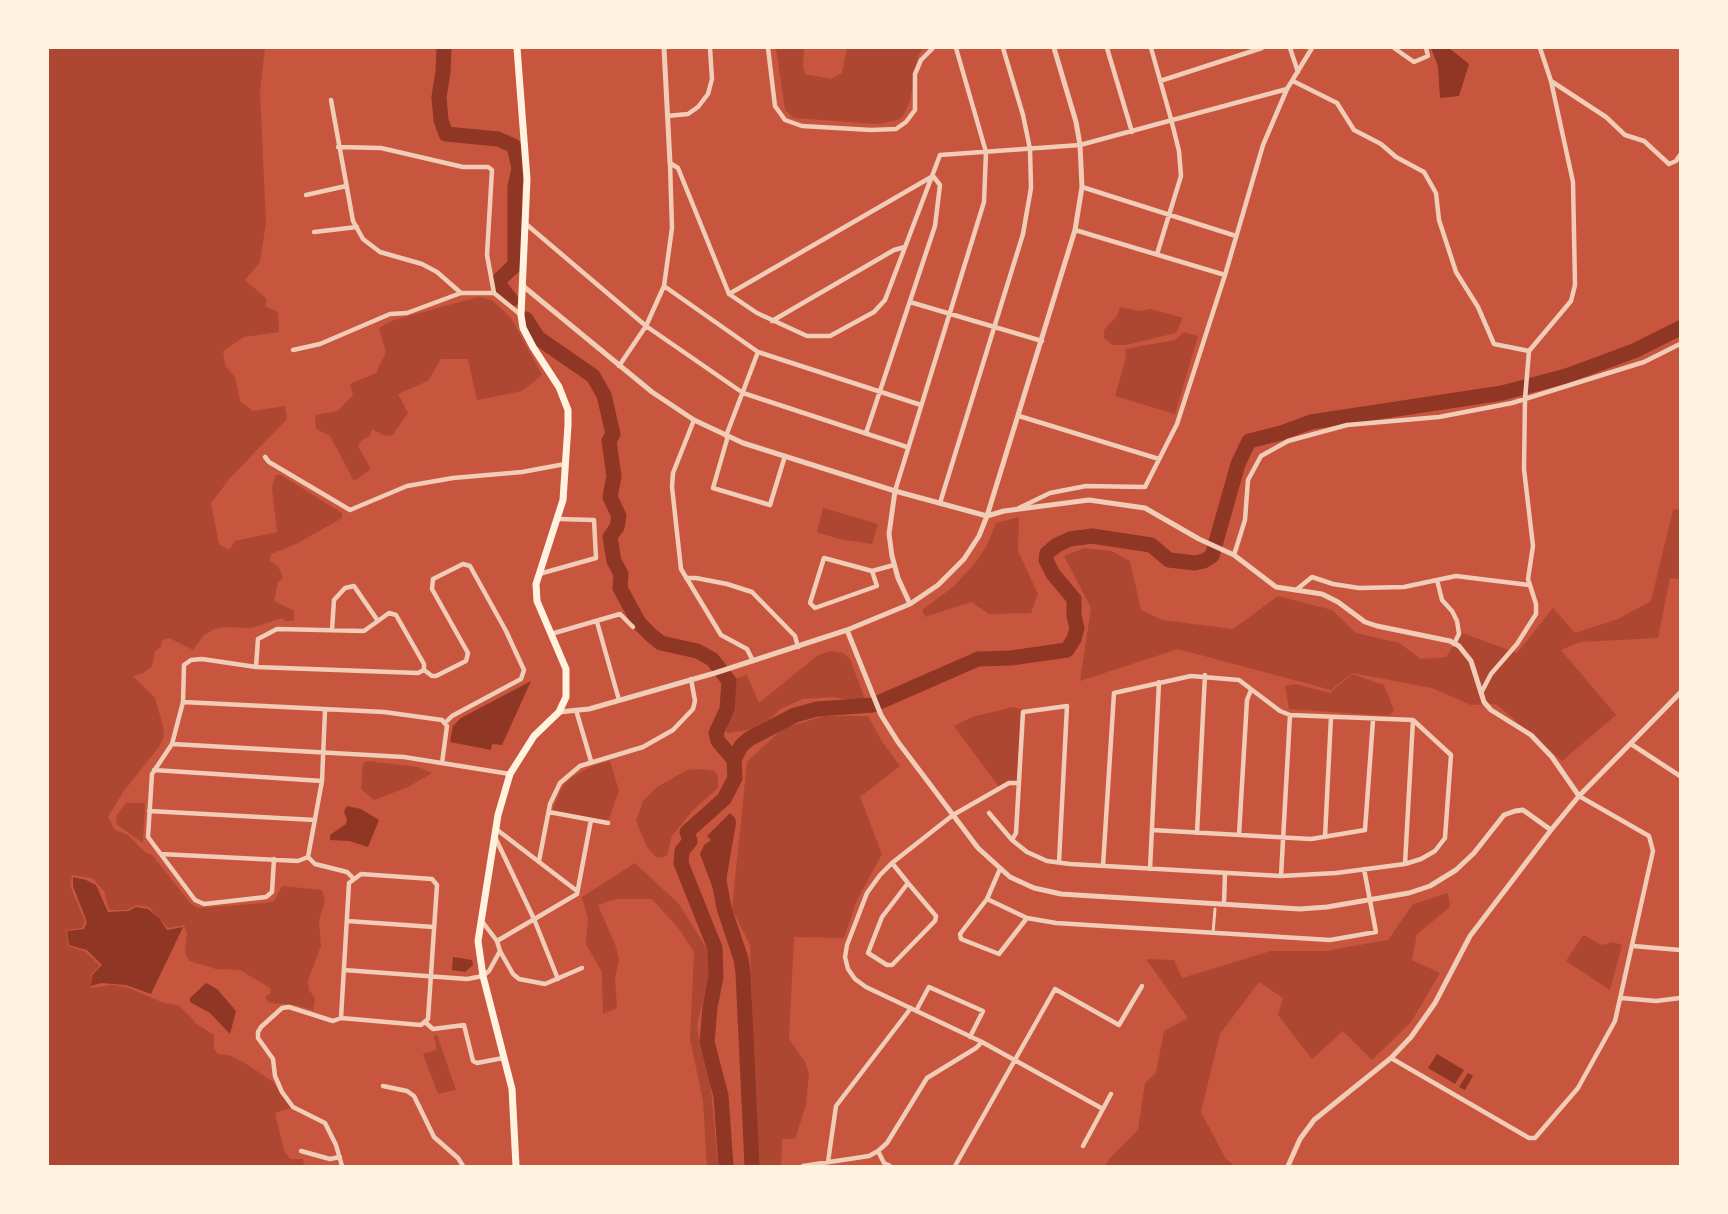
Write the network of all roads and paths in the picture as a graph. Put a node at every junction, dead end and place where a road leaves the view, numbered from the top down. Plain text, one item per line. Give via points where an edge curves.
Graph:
1 (517, 48) edge
2 (664, 48) edge
3 (710, 48) edge
4 (768, 48) edge
5 (933, 48) edge
6 (956, 48) edge
7 (1003, 48) edge
8 (1054, 48) edge
9 (1106, 48) edge
10 (1151, 48) edge
11 (1262, 48) edge
12 (1290, 48) edge
13 (1312, 48) edge
14 (1394, 48) edge
15 (1426, 48) edge
16 (1540, 48) edge
17 (1298, 72) junction
18 (1160, 80) junction
19 (1293, 81) junction
20 (1551, 81) junction
21 (1287, 89) junction
22 (331, 100) dead end
23 (667, 116) junction
24 (1171, 119) junction
25 (1132, 132) junction
26 (1080, 145) junction
27 (338, 147) junction
28 (1030, 149) junction
29 (986, 152) junction
30 (1680, 155) edge
31 (670, 163) junction
32 (933, 176) junction
33 (346, 186) junction
34 (1082, 187) junction
35 (306, 195) dead end
36 (1170, 214) junction
37 (526, 224) junction
38 (357, 227) junction
39 (1076, 230) junction
40 (314, 232) dead end
41 (1236, 236) junction
42 (905, 247) junction
43 (1157, 254) junction
44 (1225, 275) junction
45 (524, 286) junction
46 (664, 286) junction
47 (461, 292) junction
48 (494, 293) junction
49 (729, 294) junction
50 (910, 302) junction
51 (521, 314) junction
52 (951, 314) junction
53 (772, 320) junction
54 (646, 326) junction
55 (994, 327) junction
56 (1042, 340) junction
57 (1680, 344) edge
58 (293, 350) dead end
59 (1529, 351) junction
60 (758, 352) junction
61 (620, 366) junction
62 (881, 392) junction
63 (742, 393) junction
64 (1525, 397) junction
65 (921, 405) junction
66 (1019, 416) junction
67 (694, 420) junction
68 (866, 433) junction
69 (727, 436) junction
70 (908, 447) junction
71 (785, 456) junction
72 (265, 457) dead end
73 (1159, 459) junction
74 (565, 464) junction
75 (895, 491) junction
76 (940, 503) junction
77 (1016, 510) junction
78 (987, 516) junction
79 (558, 519) junction
80 (1234, 556) junction
81 (894, 565) junction
82 (872, 571) junction
83 (538, 574) junction
84 (686, 578) junction
85 (1437, 580) junction
86 (1529, 585) junction
87 (1296, 590) junction
88 (910, 604) junction
89 (378, 621) junction
90 (597, 622) junction
91 (633, 627) dead end
92 (332, 630) junction
93 (847, 630) junction
94 (551, 634) junction
95 (1454, 644) junction
96 (798, 647) junction
97 (753, 661) junction
98 (256, 667) junction
99 (424, 670) junction
100 (1205, 675) junction
101 (691, 680) junction
102 (1159, 682) junction
103 (1251, 690) junction
104 (1481, 693) junction
105 (1680, 694) edge
106 (619, 700) junction
107 (183, 702) junction
108 (576, 710) junction
109 (325, 711) junction
110 (559, 712) junction
111 (1290, 715) junction
112 (1331, 718) junction
113 (1372, 720) junction
114 (1413, 720) junction
115 (445, 723) junction
116 (172, 744) junction
117 (1631, 744) junction
118 (323, 751) junction
119 (591, 762) junction
120 (442, 763) junction
121 (154, 770) junction
122 (510, 774) junction
123 (1680, 776) edge
124 (322, 781) junction
125 (1019, 783) junction
126 (1579, 796) junction
127 (149, 811) junction
128 (549, 812) junction
129 (989, 813) dead end
130 (954, 815) junction
131 (315, 820) junction
132 (591, 820) junction
133 (608, 823) dead end
134 (1152, 830) junction
135 (1551, 830) junction
136 (495, 832) junction
137 (1197, 832) junction
138 (1239, 835) junction
139 (1325, 836) junction
140 (1283, 838) junction
141 (1012, 840) junction
142 (161, 854) junction
143 (308, 857) junction
144 (274, 859) junction
145 (540, 861) junction
146 (1059, 862) junction
147 (892, 863) junction
148 (1405, 864) junction
149 (1103, 866) junction
150 (1000, 869) junction
151 (1150, 869) junction
152 (1364, 869) junction
153 (1225, 873) junction
154 (1281, 876) junction
155 (353, 878) junction
156 (908, 883) junction
157 (577, 890) junction
158 (987, 898) junction
159 (1370, 900) junction
160 (1224, 903) junction
161 (1215, 909) dead end
162 (1027, 918) junction
163 (480, 919) junction
164 (534, 919) junction
165 (348, 921) junction
166 (434, 927) junction
167 (1214, 933) junction
168 (497, 940) junction
169 (1633, 946) junction
170 (1680, 950) edge
171 (500, 951) junction
172 (582, 968) dead end
173 (344, 970) junction
174 (483, 976) junction
175 (430, 977) junction
176 (558, 979) junction
177 (1142, 986) dead end
178 (1621, 998) junction
179 (1680, 998) edge
180 (911, 1008) junction
181 (916, 1011) junction
182 (341, 1018) junction
183 (425, 1022) junction
184 (970, 1036) junction
185 (982, 1042) junction
186 (504, 1058) junction
187 (1392, 1058) junction
188 (1015, 1060) junction
189 (384, 1086) dead end
190 (1111, 1094) dead end
191 (1103, 1109) junction
192 (1083, 1146) dead end
193 (301, 1151) dead end
194 (878, 1152) junction
195 (340, 1157) junction
196 (828, 1162) junction
197 (836, 1164) edge
198 (342, 1166) edge
199 (463, 1166) edge
200 (516, 1166) edge
201 (803, 1166) edge
202 (890, 1166) edge
203 (954, 1166) edge
204 (1288, 1166) edge

1 - 37 main road via 527,179
2 - 23 street
3 - 23 street via 712,78 708,94 688,114
4 - 5 street via 775,106 785,120 802,126 871,130 896,129 906,122 915,110 916,74 921,60
6 - 29 street
7 - 28 street
8 - 26 street
9 - 25 street
10 - 18 street
11 - 18 street
12 - 17 street
13 - 17 street
14 - 15 street via 1414,62 1428,56
16 - 20 street
17 - 19 street
18 - 24 street
19 - 21 street
19 - 59 street via 1338,103 1354,130 1424,172 1436,194 1439,220 1450,258 1478,306 1494,344
20 - 30 street via 1606,117 1626,136 1644,141 1669,164
20 - 59 street via 1573,182 1575,285 1571,301
21 - 24 street
21 - 41 street via 1263,145
22 - 27 street
23 - 31 street
24 - 25 street
24 - 36 street via 1181,176
25 - 26 street
26 - 28 street
26 - 34 street
27 - 33 street
27 - 48 street via 381,148 463,167 488,167 492,170 487,255
28 - 29 street
28 - 55 street via 1028,214
29 - 32 street via 940,155
29 - 52 street via 984,202
31 - 46 street via 672,228
31 - 49 street via 678,168
32 - 42 street
32 - 49 street
32 - 50 street via 940,185 935,226
33 - 35 street
33 - 38 street
34 - 36 street
34 - 39 street
36 - 41 street
36 - 43 street
37 - 45 main road
37 - 54 street
38 - 40 street
38 - 47 street via 363,239 380,252 422,264
39 - 43 street
39 - 56 street
41 - 44 street
42 - 53 street via 894,250
42 - 53 street via 885,300 874,312 839,332 830,336 806,336
43 - 44 street
44 - 73 street via 1177,424
45 - 51 main road
45 - 61 street
46 - 54 street
46 - 60 street
47 - 48 street
47 - 58 street via 407,313 390,314 320,344
48 - 51 street
49 - 53 street
50 - 52 street
50 - 62 street
51 - 74 main road via 523,328 559,387 568,410
52 - 55 street
52 - 65 street
54 - 61 street
54 - 63 street
55 - 56 street
55 - 76 street
56 - 66 street
57 - 64 street via 1644,362
59 - 64 street
60 - 62 street
60 - 63 street
61 - 67 street
62 - 65 street
62 - 68 street
63 - 68 street
63 - 69 street
64 - 80 street via 1439,417 1348,425 1288,441 1261,456 1248,480 1245,520
64 - 86 street via 1524,469 1533,546
65 - 70 street
66 - 73 street
66 - 78 street
67 - 69 street
67 - 84 street via 673,473 672,486 678,554
68 - 70 street
69 - 71 street
69 - 71 street via 713,488 770,505
70 - 75 street
71 - 75 street
72 - 74 street via 350,510 407,486
73 - 77 street via 1145,487 1086,486 1050,494
74 - 79 main road via 563,500
75 - 76 street
75 - 81 street via 889,534
76 - 78 street
77 - 78 street
77 - 80 street via 1089,500 1145,508
78 - 88 street via 979,536 964,558 938,585
79 - 83 main road
79 - 83 street via 594,520 596,558
80 - 87 street via 1276,587
81 - 82 street
81 - 88 street
82 - 82 street via 877,586 816,608 810,603 824,558
83 - 94 main road via 537,601
84 - 96 street via 727,584 752,592 795,636
84 - 97 street via 721,635 747,649
85 - 86 street via 1456,576
85 - 87 street via 1404,587 1359,588 1312,577
85 - 95 street via 1442,600 1457,621 1459,634
86 - 104 street via 1536,614 1517,644 1491,674
87 - 95 street via 1322,594 1353,615 1377,626
88 - 93 street
89 - 92 street via 364,631
89 - 92 street via 354,586 345,588 334,600
89 - 99 street via 389,613 396,615 424,664
90 - 91 street via 620,614
90 - 94 street
90 - 106 street
92 - 98 street via 277,629 258,639
93 - 96 street
93 - 130 street via 881,715
94 - 110 main road via 566,668 566,697
95 - 104 street via 1470,661
96 - 97 street
97 - 101 street
98 - 99 street via 418,673
98 - 107 street via 191,660 184,665
99 - 115 street via 436,676 466,661 468,653 432,589 433,579 463,564 470,566 524,670 521,679 452,716
100 - 102 street
100 - 103 street via 1239,680
100 - 137 street
101 - 106 street
101 - 119 street via 695,701 693,709 673,730 643,747
102 - 134 street
102 - 149 street via 1114,693
103 - 111 street
103 - 138 street via 1247,700
104 - 126 street via 1491,710 1531,735 1552,757
105 - 117 street
106 - 108 street
107 - 109 street via 272,705
107 - 116 street
108 - 110 street
108 - 119 street
109 - 115 street via 384,712
109 - 118 street
110 - 122 main road via 534,736
111 - 112 street
111 - 140 street
112 - 113 street
112 - 139 street
113 - 114 street
113 - 139 street via 1365,830
114 - 148 street
114 - 148 street via 1451,755 1445,838 1435,851
115 - 120 street
116 - 118 street
116 - 121 street
117 - 123 street
117 - 126 street
118 - 120 street
118 - 124 street
119 - 128 street via 574,770 560,783 552,796
120 - 122 street
121 - 124 street
121 - 127 street
122 - 136 main road
124 - 131 street
125 - 130 street via 1009,783
125 - 141 street via 1016,833
125 - 146 street via 1023,712 1067,706
126 - 135 street
126 - 169 street via 1649,836 1653,844
127 - 131 street
127 - 142 street via 148,837
128 - 132 street
128 - 145 street
129 - 141 street
130 - 147 street
130 - 150 street via 978,848
131 - 143 street
132 - 133 street
132 - 157 street
134 - 137 street
134 - 151 street
135 - 159 street via 1523,810 1504,815 1474,853 1444,879 1409,893
135 - 187 street via 1470,936 1435,1003
136 - 145 street
136 - 163 main road
136 - 164 street
137 - 138 street
138 - 140 street
139 - 140 street
140 - 154 street
141 - 146 street via 1027,852
142 - 144 street
142 - 144 street via 195,900 204,904 266,897 272,892
143 - 144 street
143 - 155 street via 315,864 347,872
145 - 157 street
146 - 149 street
147 - 156 street
147 - 180 street via 867,893 845,956 855,980
148 - 152 street
149 - 151 street
150 - 158 street
150 - 160 street via 1034,888 1061,894
151 - 153 street
152 - 154 street
152 - 159 street
153 - 154 street
153 - 160 street
155 - 165 street via 349,883
155 - 166 street via 361,874 432,879 437,885
156 - 156 street via 936,916 935,921 892,965 887,965 868,953 882,917
157 - 164 street via 577,894
158 - 162 street
158 - 162 street via 960,934 961,939 999,954
159 - 160 street via 1300,909
159 - 167 street via 1376,932 1330,940
161 - 167 street
162 - 167 street via 1056,923
163 - 168 street
163 - 174 main road via 478,952
164 - 168 street
164 - 176 street
165 - 166 street
165 - 173 street
166 - 175 street
168 - 171 street
169 - 170 street
169 - 178 street
171 - 174 street via 489,972
171 - 176 street via 512,974 519,979 545,984
172 - 176 street
173 - 175 street
173 - 182 street
174 - 175 street via 468,979
174 - 186 main road
175 - 183 street via 428,1019
177 - 188 street via 1119,1025 1055,989
178 - 179 street via 1656,1001
178 - 187 street via 1615,1021 1578,1088 1535,1138 1529,1138
180 - 181 street
180 - 196 street via 836,1106
181 - 184 street
181 - 184 street via 929,987 983,1011
182 - 183 street via 421,1025
182 - 195 street via 334,1021 289,1007 282,1008 261,1027 258,1038 273,1060 282,1092 293,1107 325,1123
183 - 186 street via 433,1029 464,1025 473,1061 477,1063
184 - 185 street
185 - 188 street
185 - 194 street via 927,1078 888,1143
186 - 200 main road via 512,1089
187 - 204 street via 1314,1120 1300,1138
188 - 191 street
188 - 203 street
189 - 199 street via 407,1091 414,1096 434,1136
190 - 191 street
191 - 192 street
193 - 195 street via 330,1158
194 - 197 street
194 - 202 street via 884,1163
195 - 198 street
196 - 197 street
196 - 201 street

